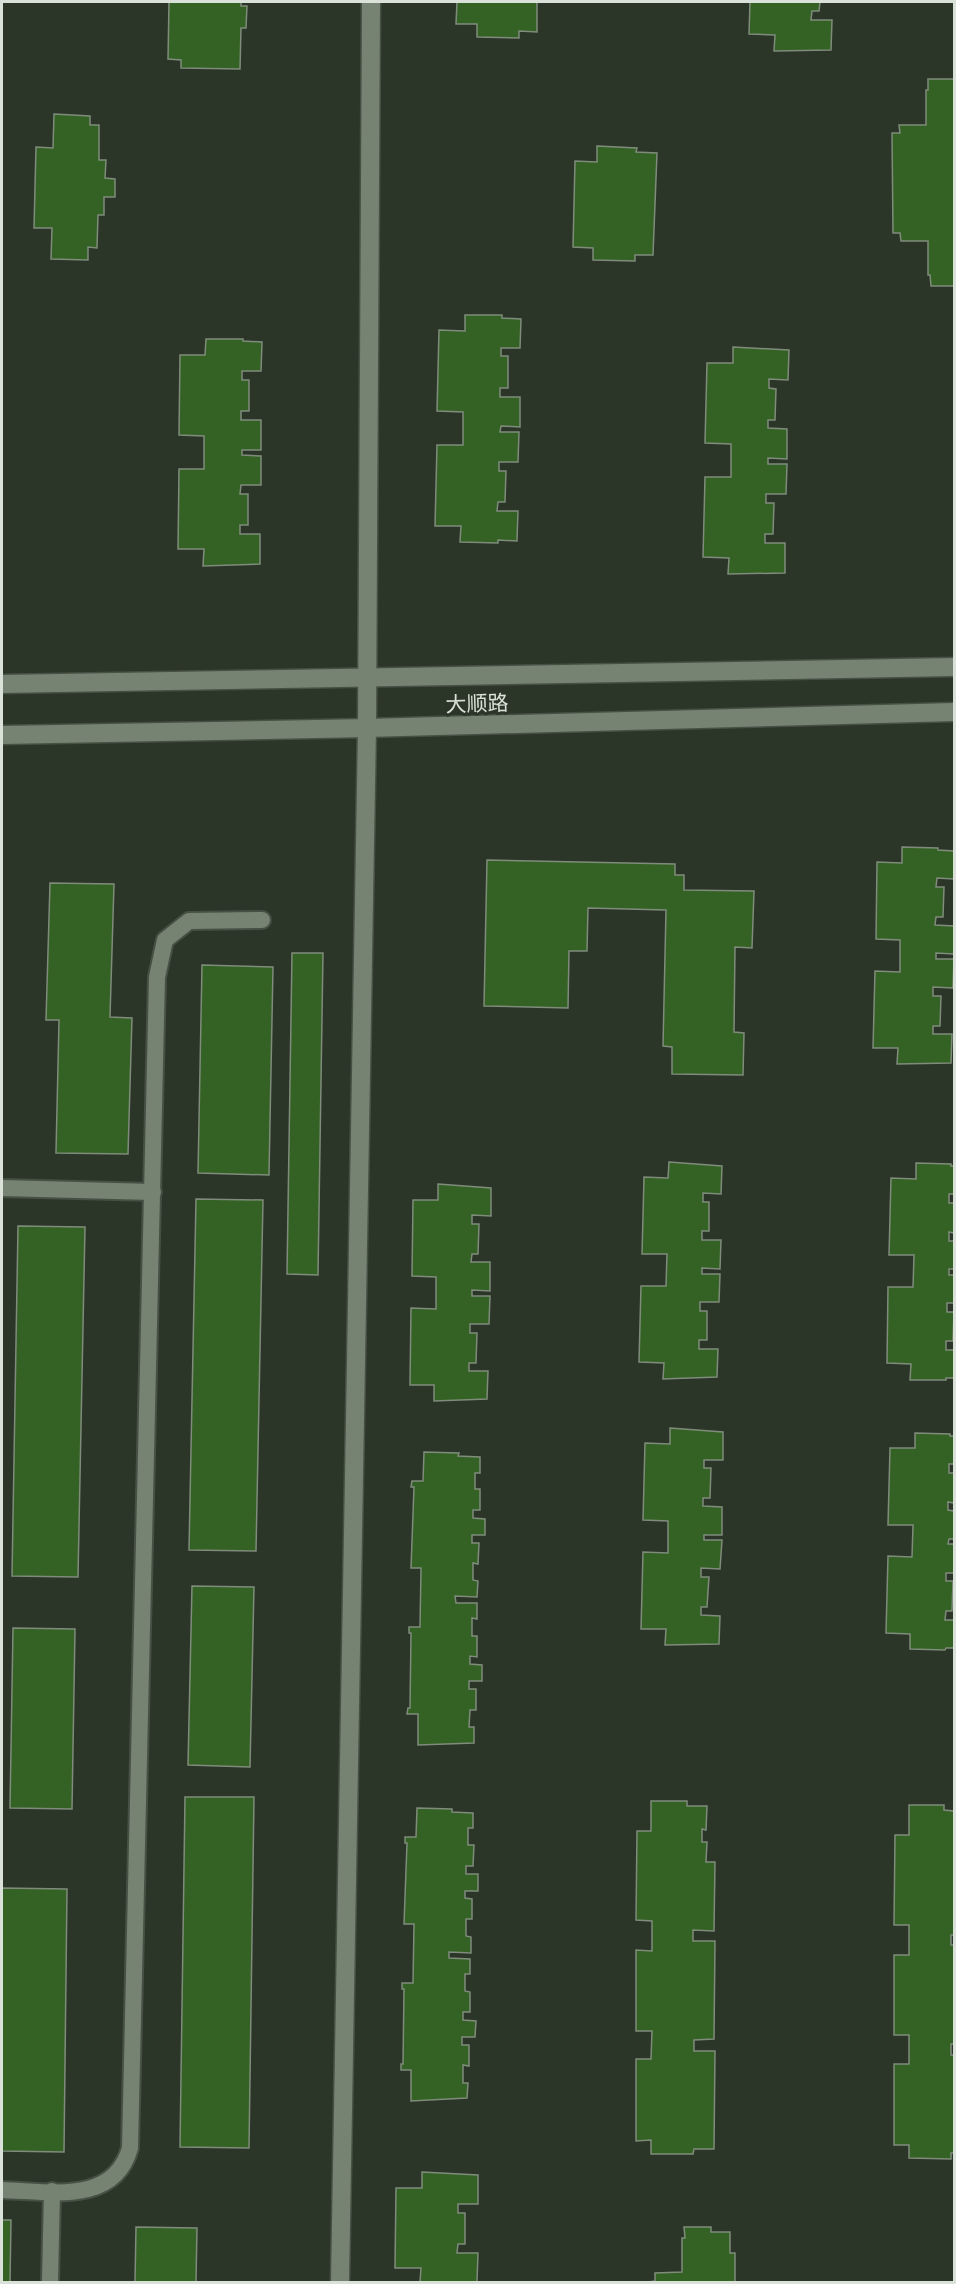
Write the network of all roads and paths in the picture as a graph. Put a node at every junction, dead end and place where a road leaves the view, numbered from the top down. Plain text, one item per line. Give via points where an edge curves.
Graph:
1 (371, 2) edge
2 (954, 667) edge
3 (368, 678) junction
4 (2, 684) edge
5 (954, 712) edge
6 (368, 728) junction
7 (2, 735) edge
8 (262, 920) dead end
9 (2, 1188) edge
10 (153, 1192) junction
11 (2, 2190) edge
12 (52, 2191) junction
13 (50, 2283) edge
14 (340, 2283) edge

1 - 3 street
2 - 3 street, 大顺路
3 - 4 street, 大顺路
3 - 6 street
5 - 6 street, 大顺路
6 - 7 street, 大顺路
6 - 14 street
8 - 10 lane via 189,921 165,940 158,977
9 - 10 lane
10 - 12 lane via 130,2148 126,2164 114,2179 80,2192
11 - 12 lane
12 - 13 lane

